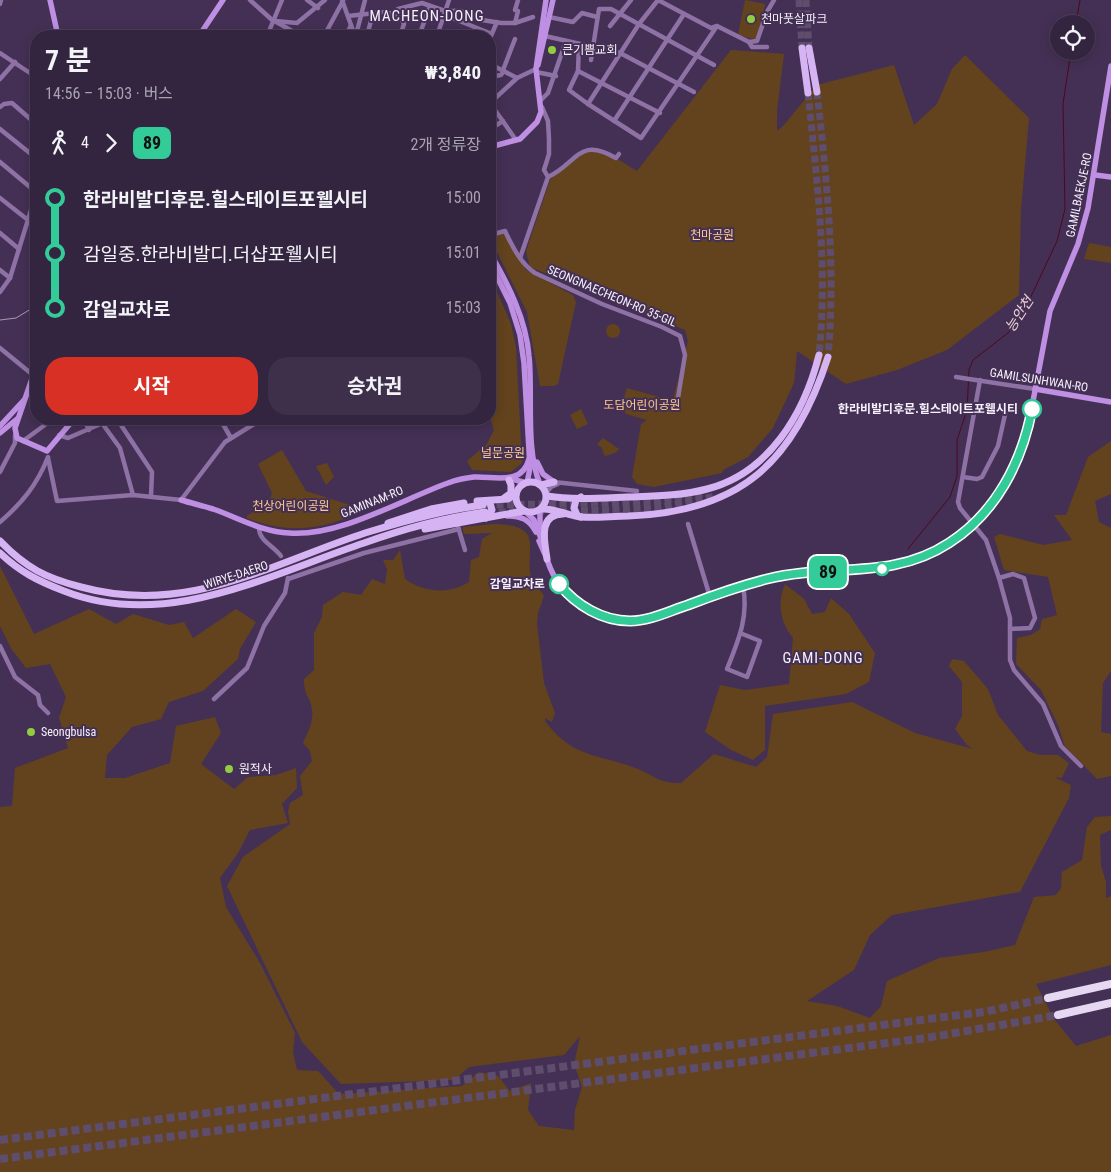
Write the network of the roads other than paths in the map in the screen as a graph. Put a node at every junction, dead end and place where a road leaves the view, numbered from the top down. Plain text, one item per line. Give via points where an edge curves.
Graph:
1 (1, 0) edge
2 (50, 0) edge
3 (223, 0) edge
4 (250, 0) edge
5 (282, 0) edge
6 (307, 0) edge
7 (325, 0) edge
8 (365, 0) edge
9 (412, 0) edge
10 (448, 0) edge
11 (518, 0) edge
12 (546, 0) edge
13 (553, 0) edge
14 (631, 0) edge
15 (658, 0) edge
16 (774, 0) edge
17 (343, 1) edge
18 (422, 2) edge
19 (0, 4) edge
20 (411, 6) junction
21 (430, 6) junction
22 (318, 8) junction
23 (398, 9) dead end
24 (444, 10) junction
25 (455, 11) junction
26 (373, 13) junction
27 (621, 14) junction
28 (684, 14) junction
29 (361, 15) junction
30 (348, 16) junction
31 (533, 17) dead end
32 (549, 17) junction
33 (597, 17) junction
34 (274, 21) junction
35 (497, 22) junction
36 (515, 23) junction
37 (639, 24) junction
38 (351, 25) junction
39 (610, 26) dead end
40 (717, 26) junction
41 (57, 30) edge
42 (203, 30) edge
43 (270, 30) edge
44 (290, 30) edge
45 (327, 30) edge
46 (349, 30) edge
47 (353, 30) edge
48 (357, 30) edge
49 (369, 30) edge
50 (402, 30) edge
51 (421, 30) edge
52 (438, 30) edge
53 (478, 30) edge
54 (494, 30) edge
55 (544, 36) junction
56 (515, 39) dead end
57 (668, 40) junction
58 (566, 41) junction
59 (749, 42) junction
60 (579, 44) junction
61 (592, 46) junction
62 (767, 47) dead end
63 (0, 52) edge
64 (620, 54) junction
65 (698, 56) junction
66 (591, 60) dead end
67 (15, 62) junction
68 (714, 65) dead end
69 (1111, 66) edge
70 (496, 67) edge
71 (649, 68) junction
72 (536, 70) junction
73 (503, 71) junction
74 (30, 72) edge
75 (578, 72) junction
76 (496, 76) edge
77 (556, 76) junction
78 (517, 78) junction
79 (0, 79) edge
80 (679, 82) junction
81 (601, 83) junction
82 (694, 92) dead end
83 (817, 92) tunnel mouth
84 (808, 93) tunnel mouth
85 (496, 97) edge
86 (631, 97) junction
87 (540, 103) junction
88 (588, 104) junction
89 (0, 107) edge
90 (496, 112) edge
91 (660, 113) junction
92 (30, 119) edge
93 (614, 121) junction
94 (503, 122) junction
95 (496, 126) edge
96 (0, 129) edge
97 (516, 140) junction
98 (496, 145) edge
99 (30, 153) edge
100 (619, 154) dead end
101 (0, 162) edge
102 (1095, 175) junction
103 (548, 177) junction
104 (1111, 177) edge
105 (30, 188) edge
106 (0, 198) edge
107 (30, 213) edge
108 (28, 220) junction
109 (0, 233) edge
110 (496, 233) edge
111 (19, 249) junction
112 (520, 258) junction
113 (496, 265) edge
114 (0, 270) edge
115 (496, 275) edge
116 (10, 278) junction
117 (0, 292) edge
118 (0, 348) edge
119 (819, 355) tunnel mouth
120 (828, 357) tunnel mouth
121 (30, 372) edge
122 (956, 377) dead end
123 (977, 380) junction
124 (30, 385) edge
125 (1035, 389) junction
126 (528, 395) junction
127 (25, 398) junction
128 (678, 398) dead end
129 (1111, 402) edge
130 (975, 406) junction
131 (22, 408) junction
132 (45, 425) edge
133 (68, 425) edge
134 (86, 425) edge
135 (100, 425) edge
136 (104, 425) edge
137 (121, 425) edge
138 (223, 425) edge
139 (252, 425) edge
140 (0, 426) edge
141 (88, 430) junction
142 (0, 433) edge
143 (15, 435) junction
144 (58, 435) junction
145 (231, 438) junction
146 (23, 441) junction
147 (533, 450) junction
148 (47, 454) junction
149 (529, 459) junction
150 (0, 472) edge
151 (963, 477) junction
152 (507, 479) junction
153 (557, 482) junction
154 (526, 483) junction
155 (540, 485) junction
156 (637, 491) dead end
157 (517, 493) junction
158 (133, 495) junction
159 (546, 495) junction
160 (150, 496) junction
161 (582, 497) junction
162 (180, 500) junction
163 (497, 500) junction
164 (485, 509) junction
165 (541, 509) junction
166 (525, 511) junction
167 (566, 514) junction
168 (501, 516) junction
169 (582, 517) junction
170 (0, 522) edge
171 (688, 524) dead end
172 (974, 524) junction
173 (458, 525) junction
174 (259, 528) junction
175 (540, 532) junction
176 (0, 542) edge
177 (366, 542) junction
178 (465, 550) dead end
179 (0, 553) edge
180 (281, 556) dead end
181 (547, 559) junction
182 (999, 578) junction
183 (743, 586) junction
184 (710, 597) junction
185 (1010, 629) junction
186 (740, 633) junction
187 (0, 646) edge
188 (214, 699) dead end
189 (48, 713) dead end
190 (1081, 766) dead end
191 (1111, 984) edge
192 (1048, 998) tunnel mouth
193 (1111, 1003) edge
194 (1058, 1015) tunnel mouth

1 - 19 street
2 - 41 main road
3 - 42 main road
4 - 34 street
5 - 34 street
6 - 22 street
7 - 22 street
8 - 29 street
9 - 20 street
10 - 24 street
11 - 36 street
12 - 72 main road
13 - 32 main road
14 - 27 street
15 - 28 street
15 - 37 street
16 - 59 street via 757,41
17 - 30 street
17 - 45 street
18 - 20 street
18 - 21 street
20 - 23 street
21 - 24 street
21 - 51 street
22 - 34 street via 297,23
24 - 25 street
24 - 52 street
25 - 35 street
25 - 53 street via 452,18
26 - 29 street
26 - 49 street
26 - 50 street via 400,16 404,24
27 - 33 street via 611,8 599,9
27 - 37 street
27 - 39 street
28 - 40 street via 711,28
28 - 57 street
29 - 30 street
29 - 48 street
30 - 38 street
31 - 36 street
32 - 33 street via 574,22 582,14
32 - 55 main road
33 - 61 street
34 - 43 street
34 - 44 street
35 - 36 street
35 - 54 street
37 - 57 street
37 - 64 street
38 - 46 street
38 - 47 street
40 - 59 street
40 - 65 street
55 - 58 street
55 - 72 main road via 542,58
56 - 73 street
57 - 65 street
57 - 71 street
58 - 60 street
58 - 77 street
59 - 62 street via 752,46
60 - 61 street
60 - 75 street
61 - 64 street
61 - 66 street
63 - 67 street
64 - 71 street
64 - 81 street
65 - 68 street
65 - 80 street
67 - 74 street
67 - 79 street
69 - 102 main road, GAMILBAEKJE-RO
70 - 73 street
71 - 80 street
71 - 86 street
72 - 77 street
72 - 78 street
72 - 87 main road
73 - 76 street
73 - 78 street
75 - 81 street
75 - 88 street via 569,90
77 - 87 street
78 - 85 street
80 - 82 street
80 - 91 street
81 - 86 street
81 - 88 street
83 - 84 main road via 806,48
86 - 91 street
86 - 93 street
87 - 97 main road via 537,122
87 - 103 street via 548,121 549,154 544,170
88 - 93 street
89 - 92 street via 12,103
90 - 94 street
91 - 93 street via 641,138
94 - 95 street
94 - 97 street
96 - 99 street
97 - 98 main road
100 - 103 street via 616,158 601,149 583,150
101 - 105 street
102 - 104 main road
102 - 125 main road, GAMILBAEKJE-RO via 1078,244 1050,311
103 - 112 street
106 - 108 street
107 - 108 street
108 - 111 street
109 - 111 street
110 - 112 street, SEONGNAECHEON-RO 35-GIL via 505,231
111 - 116 street
112 - 128 street, SEONGNAECHEON-RO 35-GIL via 535,273 680,336 686,355
113 - 126 main road via 516,303 526,335 530,356
114 - 116 street
115 - 126 main road via 518,326
116 - 117 street
118 - 121 street
119 - 161 main road via 810,386 790,427 760,461 708,489 661,495
120 - 169 main road via 810,405 794,434 766,468 740,488 712,502 657,515
122 - 123 street, GAMILSUNHWAN-RO
123 - 125 street, GAMILSUNHWAN-RO
123 - 130 street
124 - 127 main road
125 - 129 main road, GAMILSUNHWAN-RO
125 - 172 main road, GAMILBAEKJE-RO via 1022,448 995,501
126 - 147 main road
126 - 149 main road
127 - 131 main road
127 - 140 main road
130 - 151 street
130 - 151 street via 1006,410 1002,433 982,477
131 - 142 main road via 15,422
131 - 143 main road
132 - 146 street
133 - 144 main road
134 - 141 street
135 - 141 street
136 - 158 street via 120,448
137 - 160 street via 152,472
138 - 145 street
139 - 145 street
141 - 144 street via 68,438
143 - 146 main road
143 - 150 street via 15,443
144 - 148 main road
145 - 162 street
146 - 148 main road
147 - 153 main road via 543,474
147 - 155 main road
148 - 158 street, GAMINAM-RO via 57,501
148 - 170 street via 34,486 22,503
149 - 152 main road via 522,472
149 - 154 main road via 530,475
151 - 172 street via 958,502
152 - 154 main road, GAMINAM-RO
152 - 157 main road via 514,484
152 - 163 main road via 511,493
152 - 174 main road, GAMINAM-RO via 475,477 450,482 319,532 289,533
153 - 155 main road
153 - 156 street
153 - 159 street
154 - 155 main road
154 - 157 main road
155 - 159 main road
157 - 163 main road via 508,499
157 - 166 main road via 517,503
158 - 160 street, GAMINAM-RO
159 - 161 main road
159 - 165 main road
160 - 162 street, GAMINAM-RO
161 - 169 main road via 576,500 574,508
162 - 174 main road, GAMINAM-RO via 213,509
163 - 164 main road
164 - 168 main road
164 - 173 main road
164 - 176 main road, WIRYE-DAERO via 454,504 400,517 365,534 219,586 186,594 100,593 59,582 38,573
164 - 177 main road, WIRYE-DAERO
165 - 166 main road
165 - 167 main road
165 - 175 main road
166 - 168 main road
166 - 175 main road via 532,515
167 - 169 main road
167 - 181 main road via 555,515 546,522
168 - 181 main road via 521,517 530,523
171 - 184 street
172 - 182 street via 986,540
172 - 183 main road, GAMILBAEKJE-RO via 951,542 910,563 881,569 788,575
173 - 177 main road
173 - 178 street
173 - 188 street via 288,578 285,593 264,626 247,668
174 - 180 street via 259,534
175 - 181 main road, GAMILBAEKJE-RO
177 - 179 main road, WIRYE-DAERO via 221,593 155,606 122,605 76,596 19,570
181 - 184 main road, GAMILBAEKJE-RO via 564,590 576,602 604,617 628,621 651,618
182 - 185 street
182 - 185 street via 1013,574 1024,578 1035,618 1030,628
183 - 184 main road, GAMILBAEKJE-RO
183 - 186 street via 746,602
185 - 190 street via 1010,660 1014,670 1043,704 1061,746
186 - 186 street via 726,669 747,677 760,641
187 - 189 street via 15,677 38,695 40,705
191 - 192 highway
193 - 194 highway

